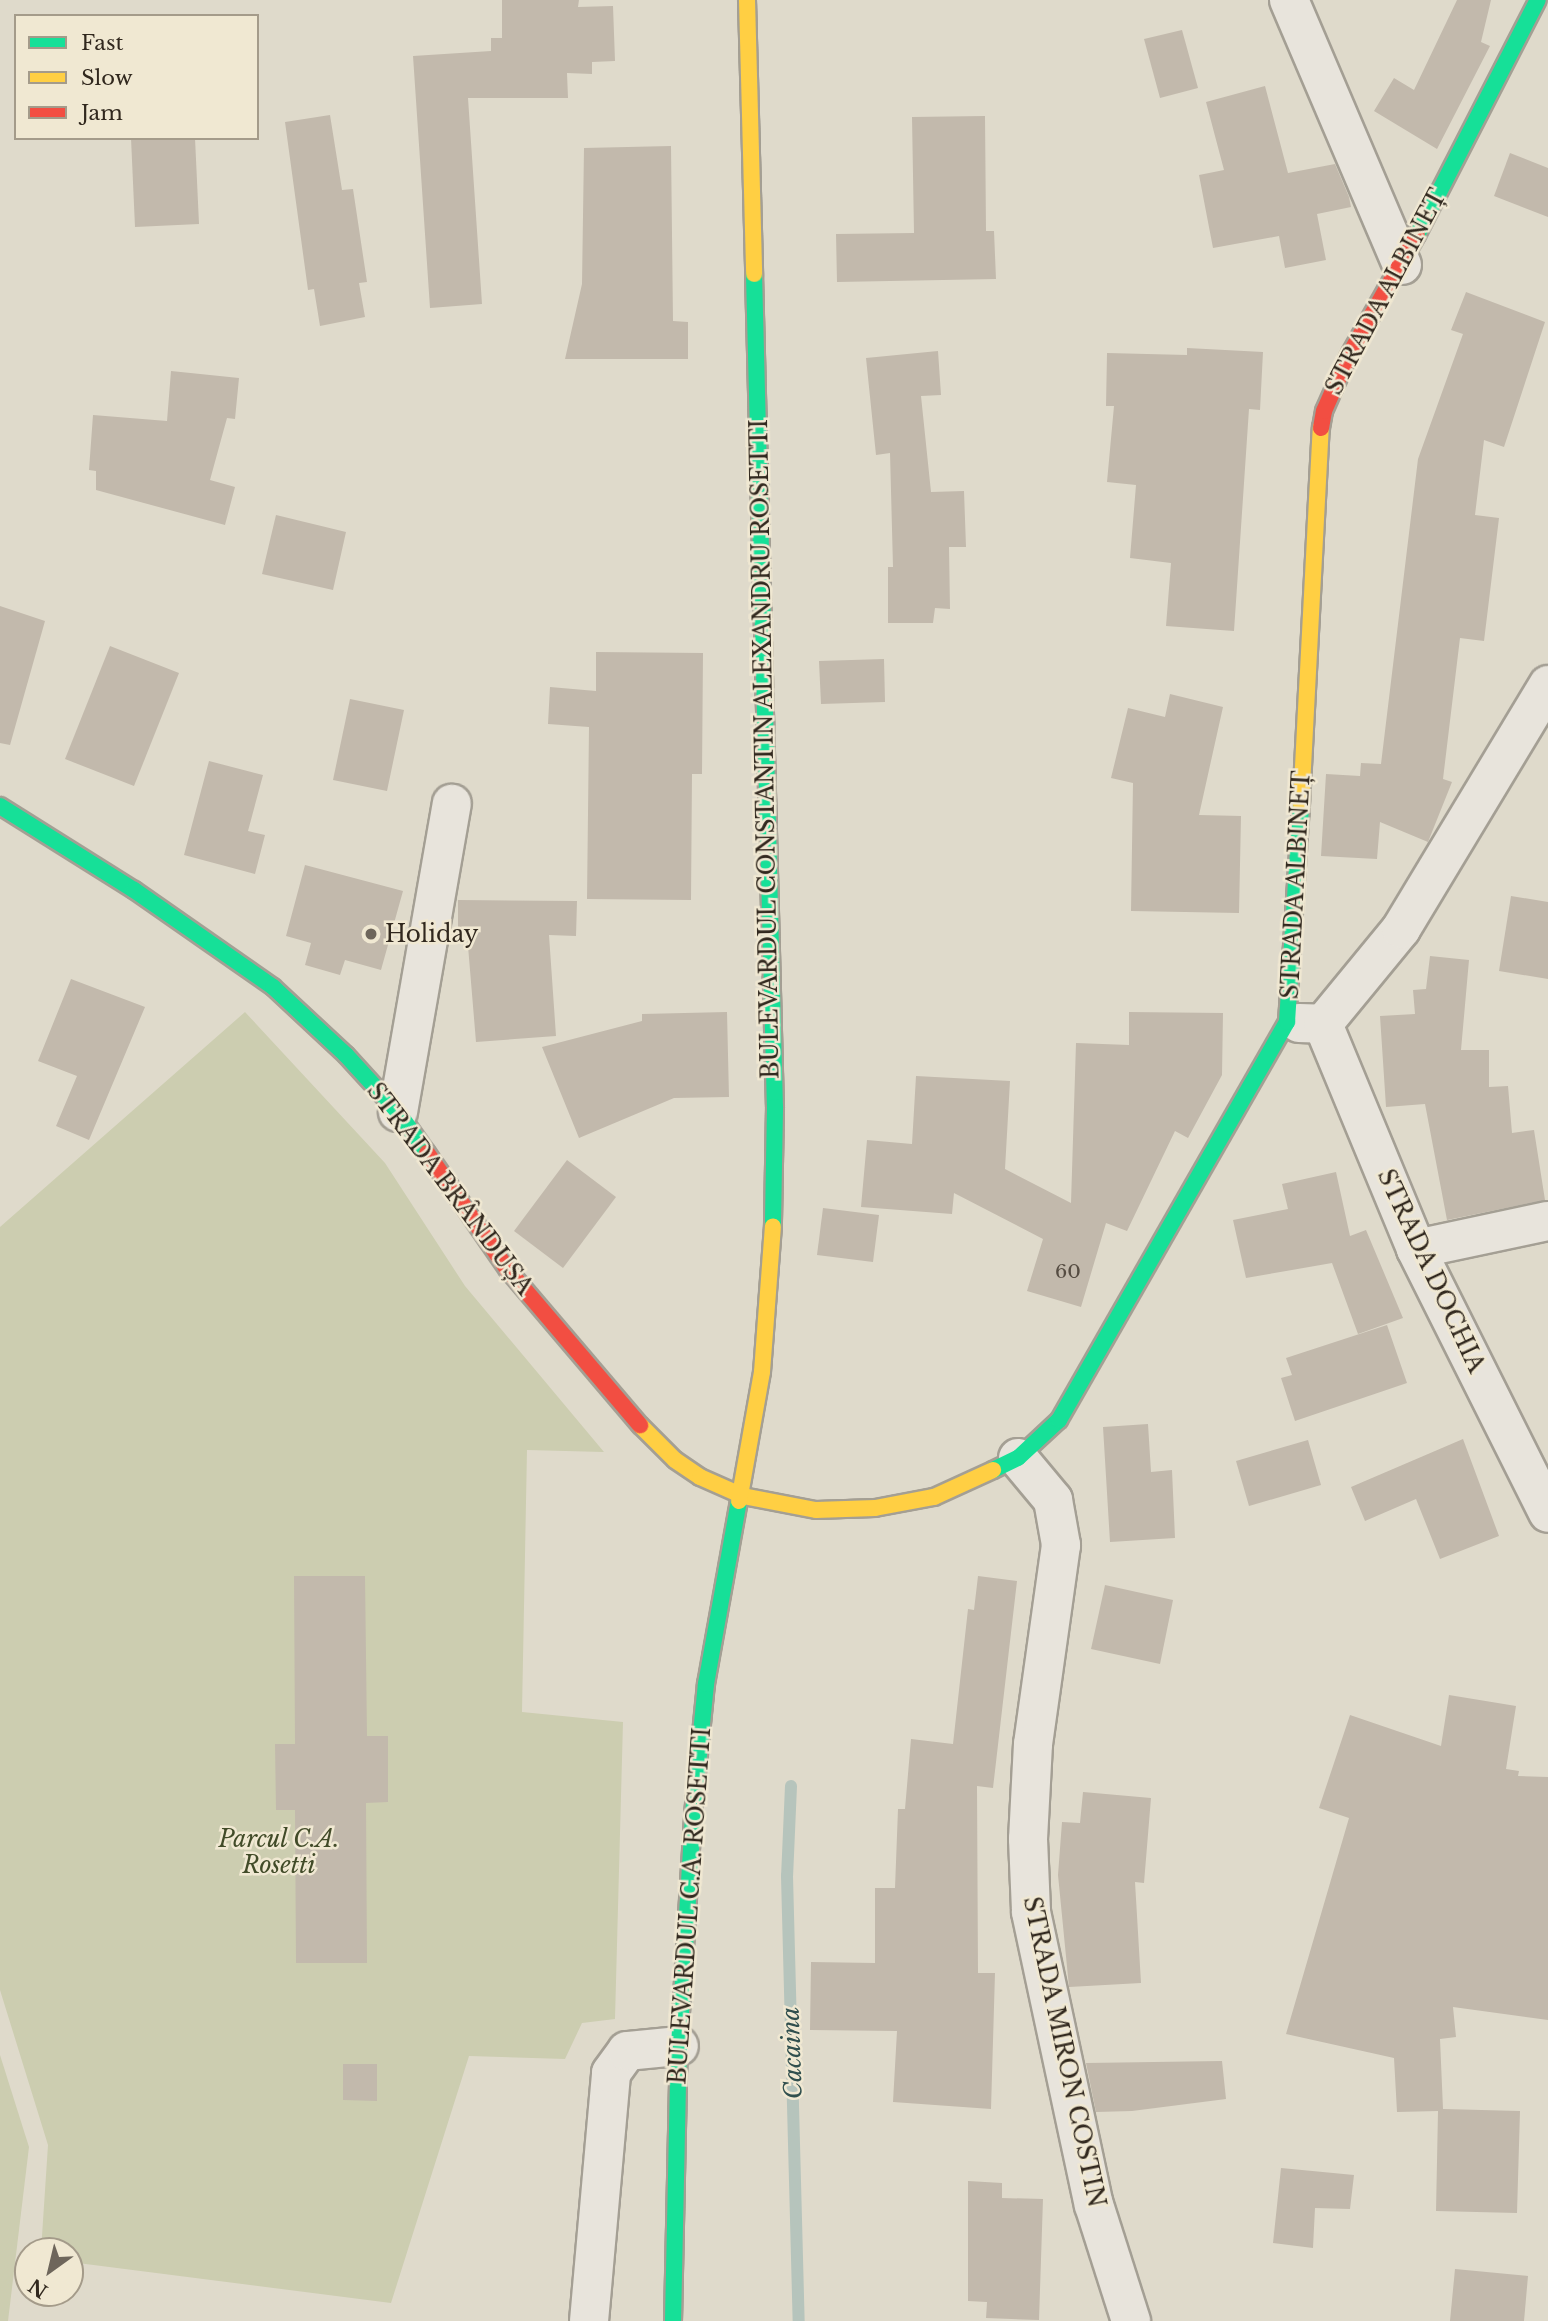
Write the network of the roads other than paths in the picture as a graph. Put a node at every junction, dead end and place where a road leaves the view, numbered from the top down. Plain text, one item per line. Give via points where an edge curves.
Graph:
1 (747, 0) edge
2 (1289, 0) edge
3 (1538, 0) edge
4 (1402, 265) junction
5 (1548, 685) edge
6 (452, 804) dead end
7 (0, 806) edge
8 (1305, 1023) junction
9 (398, 1112) junction
10 (1548, 1221) edge
11 (1416, 1249) junction
12 (1018, 1458) junction
13 (743, 1496) junction
14 (1548, 1513) edge
15 (679, 2046) junction
16 (589, 2321) edge
17 (673, 2321) edge
18 (1131, 2321) edge

1 - 13 street, BULEVARDUL CONSTANTIN ALEXANDRU ROSETTI via 775,1107 773,1257
2 - 4 street
3 - 4 street, STRADA ALBINEȚ
4 - 8 street, STRADA ALBINEȚ via 1348,357 1324,411 1316,464 1292,995
5 - 8 street via 1401,929
6 - 9 street
7 - 9 street, STRADA BRÂNDUȘA via 134,890 273,987
8 - 11 street, STRADA DOCHIA
8 - 12 street, STRADA ALBINEȚ via 1059,1420
9 - 13 street, STRADA BRÂNDUȘA via 508,1270 628,1412 675,1460 699,1477
10 - 11 street
11 - 14 street, STRADA DOCHIA
12 - 13 street, STRADA ALBINEȚ via 934,1497 875,1508 816,1510
12 - 18 street, STRADA MIRON COSTIN via 1053,1500 1061,1545 1032,1744 1031,1912 1091,2191
13 - 15 street, BULEVARDUL C.A. ROSETTI via 706,1684
15 - 16 street via 627,2051 611,2073
15 - 17 street, BULEVARDUL C.A. ROSETTI

